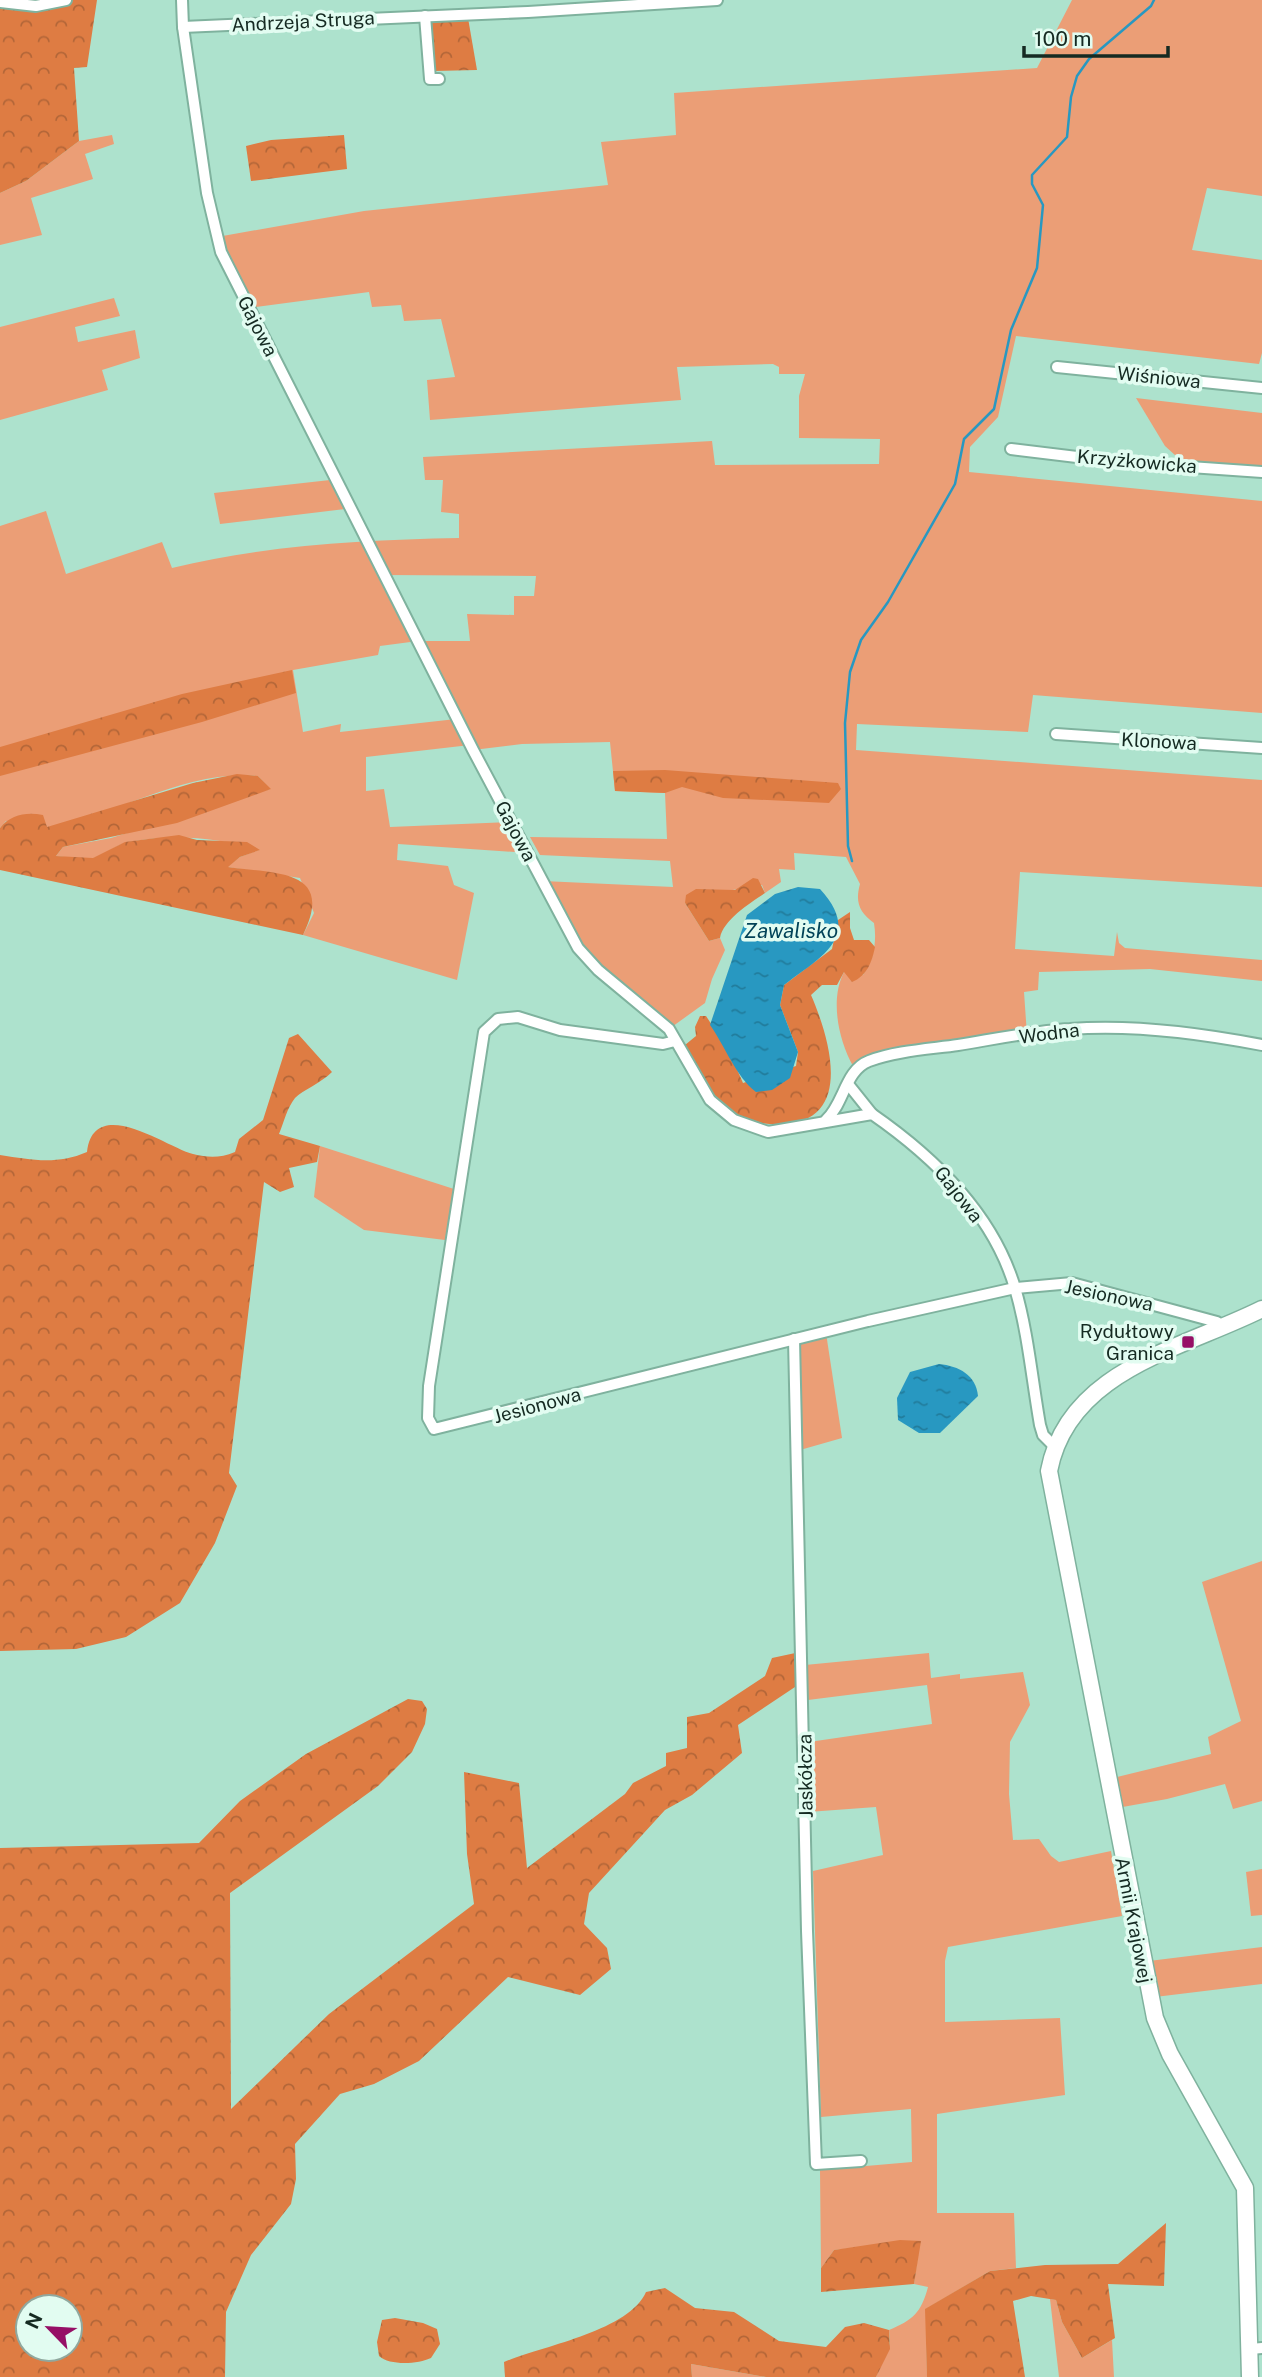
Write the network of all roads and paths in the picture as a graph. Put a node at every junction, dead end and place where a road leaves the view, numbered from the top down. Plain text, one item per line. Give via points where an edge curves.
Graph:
1 (66, 0) edge
2 (181, 0) edge
3 (717, 0) edge
4 (0, 2) edge
5 (425, 16) junction
6 (183, 27) junction
7 (439, 79) dead end
8 (1057, 367) dead end
9 (1262, 388) edge
10 (1011, 449) dead end
11 (1262, 472) edge
12 (1056, 734) dead end
13 (1262, 748) edge
14 (675, 1041) junction
15 (1262, 1045) edge
16 (848, 1084) junction
17 (872, 1114) junction
18 (824, 1122) junction
19 (1015, 1287) junction
20 (1262, 1309) edge
21 (1224, 1328) junction
22 (794, 1341) junction
23 (1054, 1446) junction
24 (861, 2161) dead end
25 (1256, 2349) edge
26 (1250, 2377) edge

1 - 4 street via 36,6
2 - 6 street, Gajowa
3 - 5 street, Andrzeja Struga
5 - 6 street, Andrzeja Struga
5 - 7 street via 430,79
6 - 14 street, Gajowa via 207,193 221,252 578,948 669,1029
8 - 9 street, Wiśniowa
10 - 11 street, Krzyżkowicka
12 - 13 street, Klonowa
14 - 18 street, Gajowa via 710,1100 734,1120 768,1132
14 - 22 street, Jesionowa via 663,1044 560,1030 518,1017 498,1019 484,1032 429,1386 429,1422 434,1429 449,1428
15 - 16 street, Wodna via 1155,1029 1069,1029 867,1061
16 - 17 street
16 - 18 street, Wodna via 835,1112
17 - 18 street, Gajowa
17 - 19 street, Gajowa via 947,1173 998,1248
19 - 21 street, Jesionowa via 1072,1283 1217,1322
19 - 22 street, Jesionowa
19 - 23 street, Gajowa via 1040,1425
20 - 21 street
21 - 23 street via 1153,1358 1101,1387 1078,1407
22 - 24 street, Jaskółcza via 816,2164
23 - 25 street, Armii Krajowej via 1049,1471 1052,1492 1155,2018 1170,2054 1245,2188
25 - 26 street, Armii Krajowej

